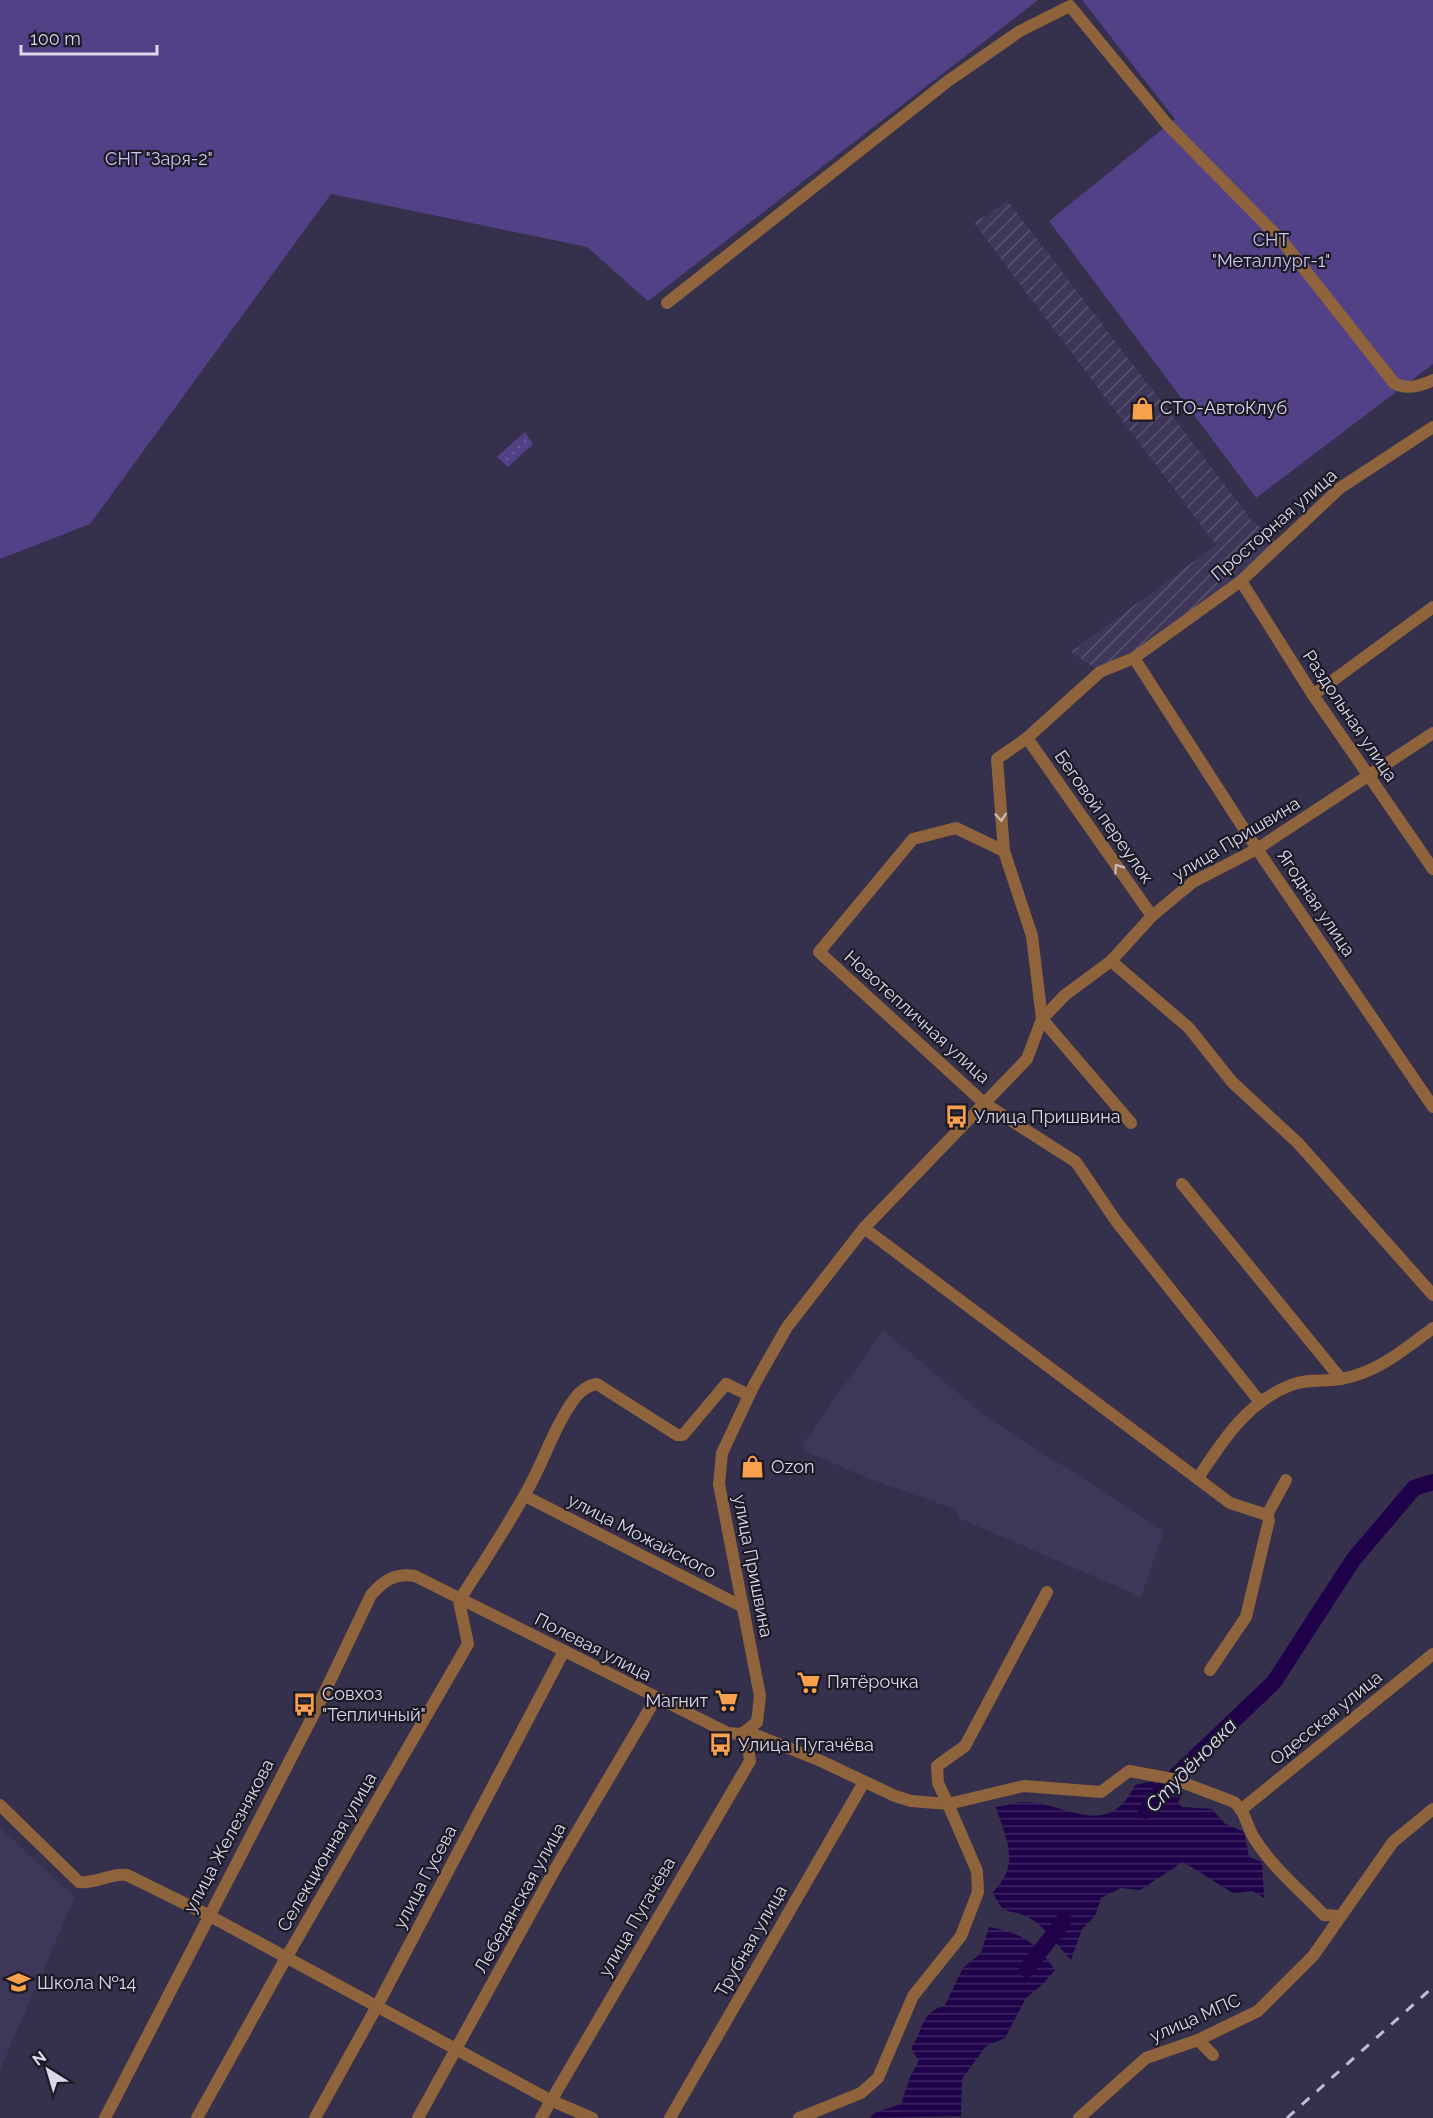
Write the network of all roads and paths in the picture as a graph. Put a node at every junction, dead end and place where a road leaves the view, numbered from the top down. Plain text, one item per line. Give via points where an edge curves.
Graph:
1 (667, 303) dead end
2 (1433, 380) edge
3 (1433, 427) edge
4 (1241, 581) junction
5 (1432, 609) edge
6 (1134, 658) junction
7 (1313, 695) junction
8 (1433, 733) edge
9 (1027, 738) junction
10 (1369, 777) junction
11 (1257, 849) junction
12 (1004, 851) junction
13 (1433, 869) edge
14 (1152, 916) junction
15 (1111, 961) junction
16 (1042, 1019) junction
17 (984, 1103) junction
18 (1433, 1107) edge
19 (1131, 1124) dead end
20 (1182, 1184) dead end
21 (864, 1228) junction
22 (1433, 1295) edge
23 (1433, 1328) edge
24 (1341, 1379) junction
25 (750, 1395) junction
26 (1260, 1402) junction
27 (1198, 1478) junction
28 (1286, 1480) dead end
29 (525, 1496) junction
30 (1267, 1515) junction
31 (392, 1577) joint
32 (1047, 1592) dead end
33 (459, 1601) junction
34 (743, 1607) junction
35 (564, 1651) junction
36 (1433, 1654) edge
37 (1210, 1670) dead end
38 (656, 1698) junction
39 (746, 1731) junction
40 (864, 1782) junction
41 (948, 1804) junction
42 (0, 1805) edge
43 (1242, 1809) junction
44 (1433, 1809) edge
45 (208, 1915) junction
46 (1341, 1916) junction
47 (286, 1958) junction
48 (376, 2008) junction
49 (1198, 2040) junction
50 (455, 2050) junction
51 (1213, 2055) dead end
52 (550, 2100) junction
53 (105, 2118) edge
54 (198, 2118) edge
55 (315, 2118) edge
56 (418, 2118) edge
57 (541, 2118) edge
58 (592, 2118) edge
59 (670, 2118) edge
60 (799, 2118) edge
61 (1079, 2118) edge

1 - 2 street via 948,81 1020,32 1070,6 1167,124 1283,242 1394,383 1400,387 1420,386
3 - 4 street, Просторная улица via 1340,488
4 - 6 street, Просторная улица
4 - 7 street, Раздольная улица
5 - 7 street
6 - 9 street, Просторная улица via 1100,672
6 - 11 street, Ягодная улица
7 - 10 street, Раздольная улица
8 - 10 street, улица Пришвина
9 -> 12 street, Просторная улица via 997,759
14 -> 9 street, Беговой переулок
10 - 11 street, улица Пришвина
10 - 13 street, Раздольная улица
11 - 14 street, улица Пришвина via 1193,882
11 - 18 street, Ягодная улица
12 - 16 street via 1032,936
12 - 17 street, Новотепличная улица via 956,828 913,839 819,952
14 - 15 street, улица Пришвина
15 - 16 street, улица Пришвина via 1065,995
15 - 22 street via 1189,1028 1232,1082 1298,1143
16 - 17 street, улица Пришвина via 1027,1059
16 - 19 street
17 - 21 street, улица Пришвина
17 - 26 street via 1076,1162 1116,1221
20 - 24 street
21 - 25 street, улица Пришвина via 787,1327
21 - 27 street
23 - 24 street via 1384,1364
24 - 26 street via 1307,1379
25 - 29 street via 726,1384 683,1435 677,1435 597,1384 591,1385 577,1395 560,1420
25 - 34 street, улица Пришвина via 722,1453 719,1484
26 - 27 street via 1232,1427
27 - 30 street via 1230,1503
28 - 30 street
29 - 33 street
29 - 34 street, улица Можайского
30 - 37 street via 1246,1617
31 - 33 street, Полевая улица via 415,1576
31 - 45 street, улица Железнякова via 371,1595 318,1706
32 - 41 street via 965,1746 937,1766 938,1783
33 - 35 street, Полевая улица
33 - 47 street, Селекционная улица via 468,1644
34 - 39 street, улица Пришвина via 760,1696 757,1722
35 - 38 street, Полевая улица
35 - 48 street, улица Гусева
36 - 43 street, Одесская улица
38 - 39 street, Полевая улица via 728,1733
38 - 50 street, Лебедянская улица
39 - 40 street, Полевая улица
39 - 52 street, улица Пугачёва via 750,1761
40 - 41 street, Полевая улица via 911,1801
40 - 59 street, Трубная улица
41 - 43 street, Полевая улица via 1024,1786 1101,1792 1129,1771 1173,1779 1220,1795
41 - 60 street via 977,1871 978,1892 961,1936 913,1996 878,2078 861,2093
42 - 45 street via 79,1882 102,1881 113,1874 127,1875
43 - 46 street via 1254,1838 1275,1865 1324,1915
44 - 46 street, улица МПС via 1393,1842
45 - 47 street
45 - 53 street, улица Железнякова
46 - 49 street, улица МПС via 1313,1956 1258,2011
47 - 48 street
47 - 54 street, Селекционная улица
48 - 50 street
48 - 55 street, улица Гусева
49 - 51 street
49 - 61 street, улица МПС via 1146,2058
50 - 52 street
50 - 56 street, Лебедянская улица
52 - 57 street, улица Пугачёва
52 - 58 street

